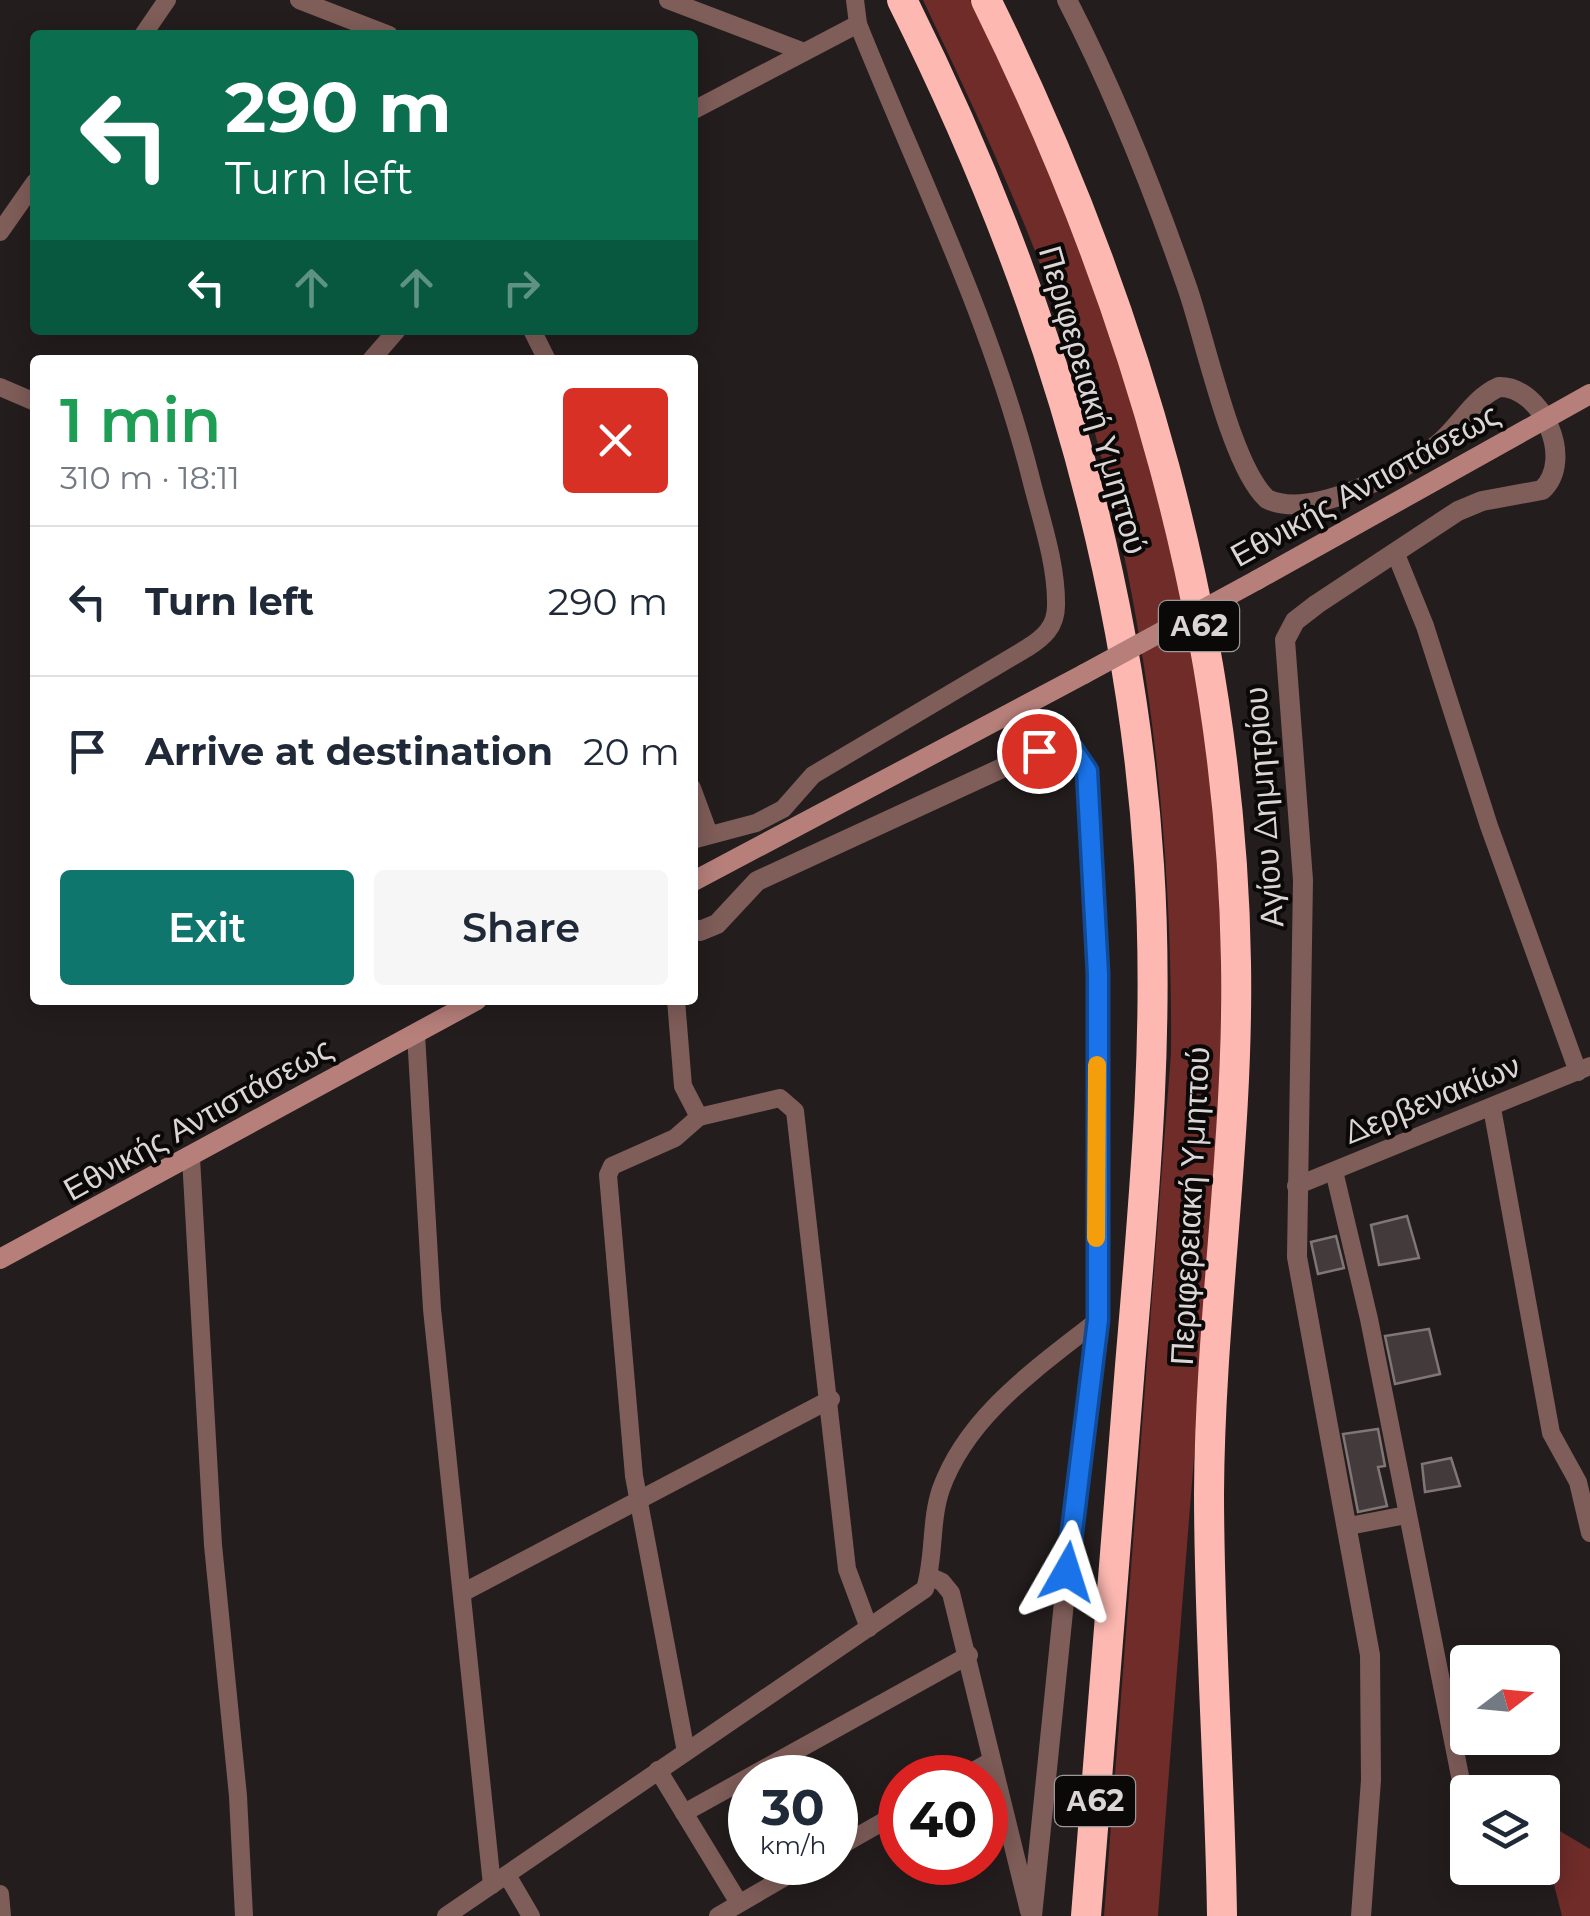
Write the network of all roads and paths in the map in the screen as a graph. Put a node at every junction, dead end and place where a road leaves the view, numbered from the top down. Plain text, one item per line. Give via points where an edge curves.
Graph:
1 (167, 0) edge
2 (299, 0) edge
3 (668, 0) edge
4 (855, 0) edge
5 (902, 0) edge
6 (986, 0) edge
7 (1066, 0) edge
8 (858, 24) junction
9 (146, 30) edge
10 (376, 30) edge
11 (804, 52) junction
12 (698, 109) edge
13 (30, 189) edge
14 (0, 232) edge
15 (392, 335) edge
16 (374, 355) edge
17 (0, 387) edge
18 (1590, 394) edge
19 (30, 400) edge
20 (1544, 419) junction
21 (1395, 552) junction
22 (701, 837) edge
23 (698, 879) edge
24 (698, 930) edge
25 (468, 1005) edge
26 (676, 1005) edge
27 (416, 1034) junction
28 (1584, 1069) edge
29 (1492, 1108) junction
30 (699, 1117) junction
31 (191, 1158) junction
32 (1334, 1171) junction
33 (1296, 1186) junction
34 (0, 1259) edge
35 (1098, 1320) junction
36 (830, 1399) junction
37 (638, 1503) junction
38 (1406, 1515) junction
39 (1349, 1526) junction
40 (1590, 1533) edge
41 (929, 1576) junction
42 (464, 1592) junction
43 (868, 1628) junction
44 (969, 1655) junction
45 (686, 1752) junction
46 (990, 1755) edge
47 (658, 1770) junction
48 (1460, 1775) edge
49 (684, 1814) junction
50 (1008, 1827) edge
51 (500, 1880) junction
52 (771, 1885) edge
53 (0, 1894) edge
54 (739, 1903) junction
55 (2, 1916) edge
56 (244, 1916) edge
57 (446, 1916) edge
58 (531, 1916) edge
59 (718, 1916) edge
60 (1031, 1916) edge
61 (1086, 1916) edge
62 (1222, 1916) edge
63 (1361, 1916) edge

1 - 9 street
2 - 10 street
3 - 11 street
4 - 8 street
5 - 61 highway, Περιφερειακή Υμηττού / Α62 via 977,159 1066,408 1107,572 1142,784 1153,938 1152,1091
6 - 62 highway, Περιφερειακή Υμηττού / Α62 via 1063,164 1139,372 1192,581 1229,824 1234,1120 1209,1495
7 - 20 street via 1133,140 1245,469 1266,499 1312,504 1365,484 1437,445 1499,387 1525,396
8 - 11 street
8 - 22 street via 988,335 1040,515 1054,618 1028,648 814,775 783,809
11 - 12 street
13 - 14 street
15 - 16 street
17 - 19 street
18 - 20 main road, Εθνικής Αντιστάσεως
20 - 21 street, Αγίου Δημητρίου via 1557,462 1551,482 1542,490 1470,505
20 - 23 main road, Εθνικής Αντιστάσεως, bridge
21 - 28 street
21 - 33 street, Αγίου Δημητρίου via 1305,613 1285,640 1303,880
24 - 35 street via 717,924 757,881 1039,751 1072,749 1081,757 1090,794 1098,974
25 - 27 main road, Εθνικής Αντιστάσεως
26 - 30 street via 683,1086
27 - 31 main road, Εθνικής Αντιστάσεως
27 - 42 street via 432,1309
28 - 29 street, Δερβενακίων
29 - 32 street, Δερβενακίων
29 - 40 street via 1551,1433 1578,1482
30 - 36 street via 768,1098 780,1098 795,1111
30 - 37 street via 675,1138 612,1166 608,1175
31 - 34 main road, Εθνικής Αντιστάσεως
31 - 56 street via 213,1545
32 - 33 street, Δερβενακίων
32 - 38 street
33 - 39 street, Αγίου Δημητρίου via 1302,1297
35 - 41 street via 1009,1391 971,1435 941,1490
35 - 60 street
36 - 37 street
36 - 43 street via 847,1569
37 - 42 street
37 - 45 street
38 - 39 street
38 - 48 street
39 - 63 street, Αγίου Δημητρίου via 1372,1701
41 - 43 street via 925,1588
41 - 44 street via 951,1593
42 - 51 street
43 - 45 street
44 - 46 street
44 - 49 street
45 - 47 street
47 - 49 street
47 - 51 street
49 - 54 street
50 - 60 street
51 - 57 street
51 - 58 street
52 - 54 street
53 - 55 street
54 - 59 street

